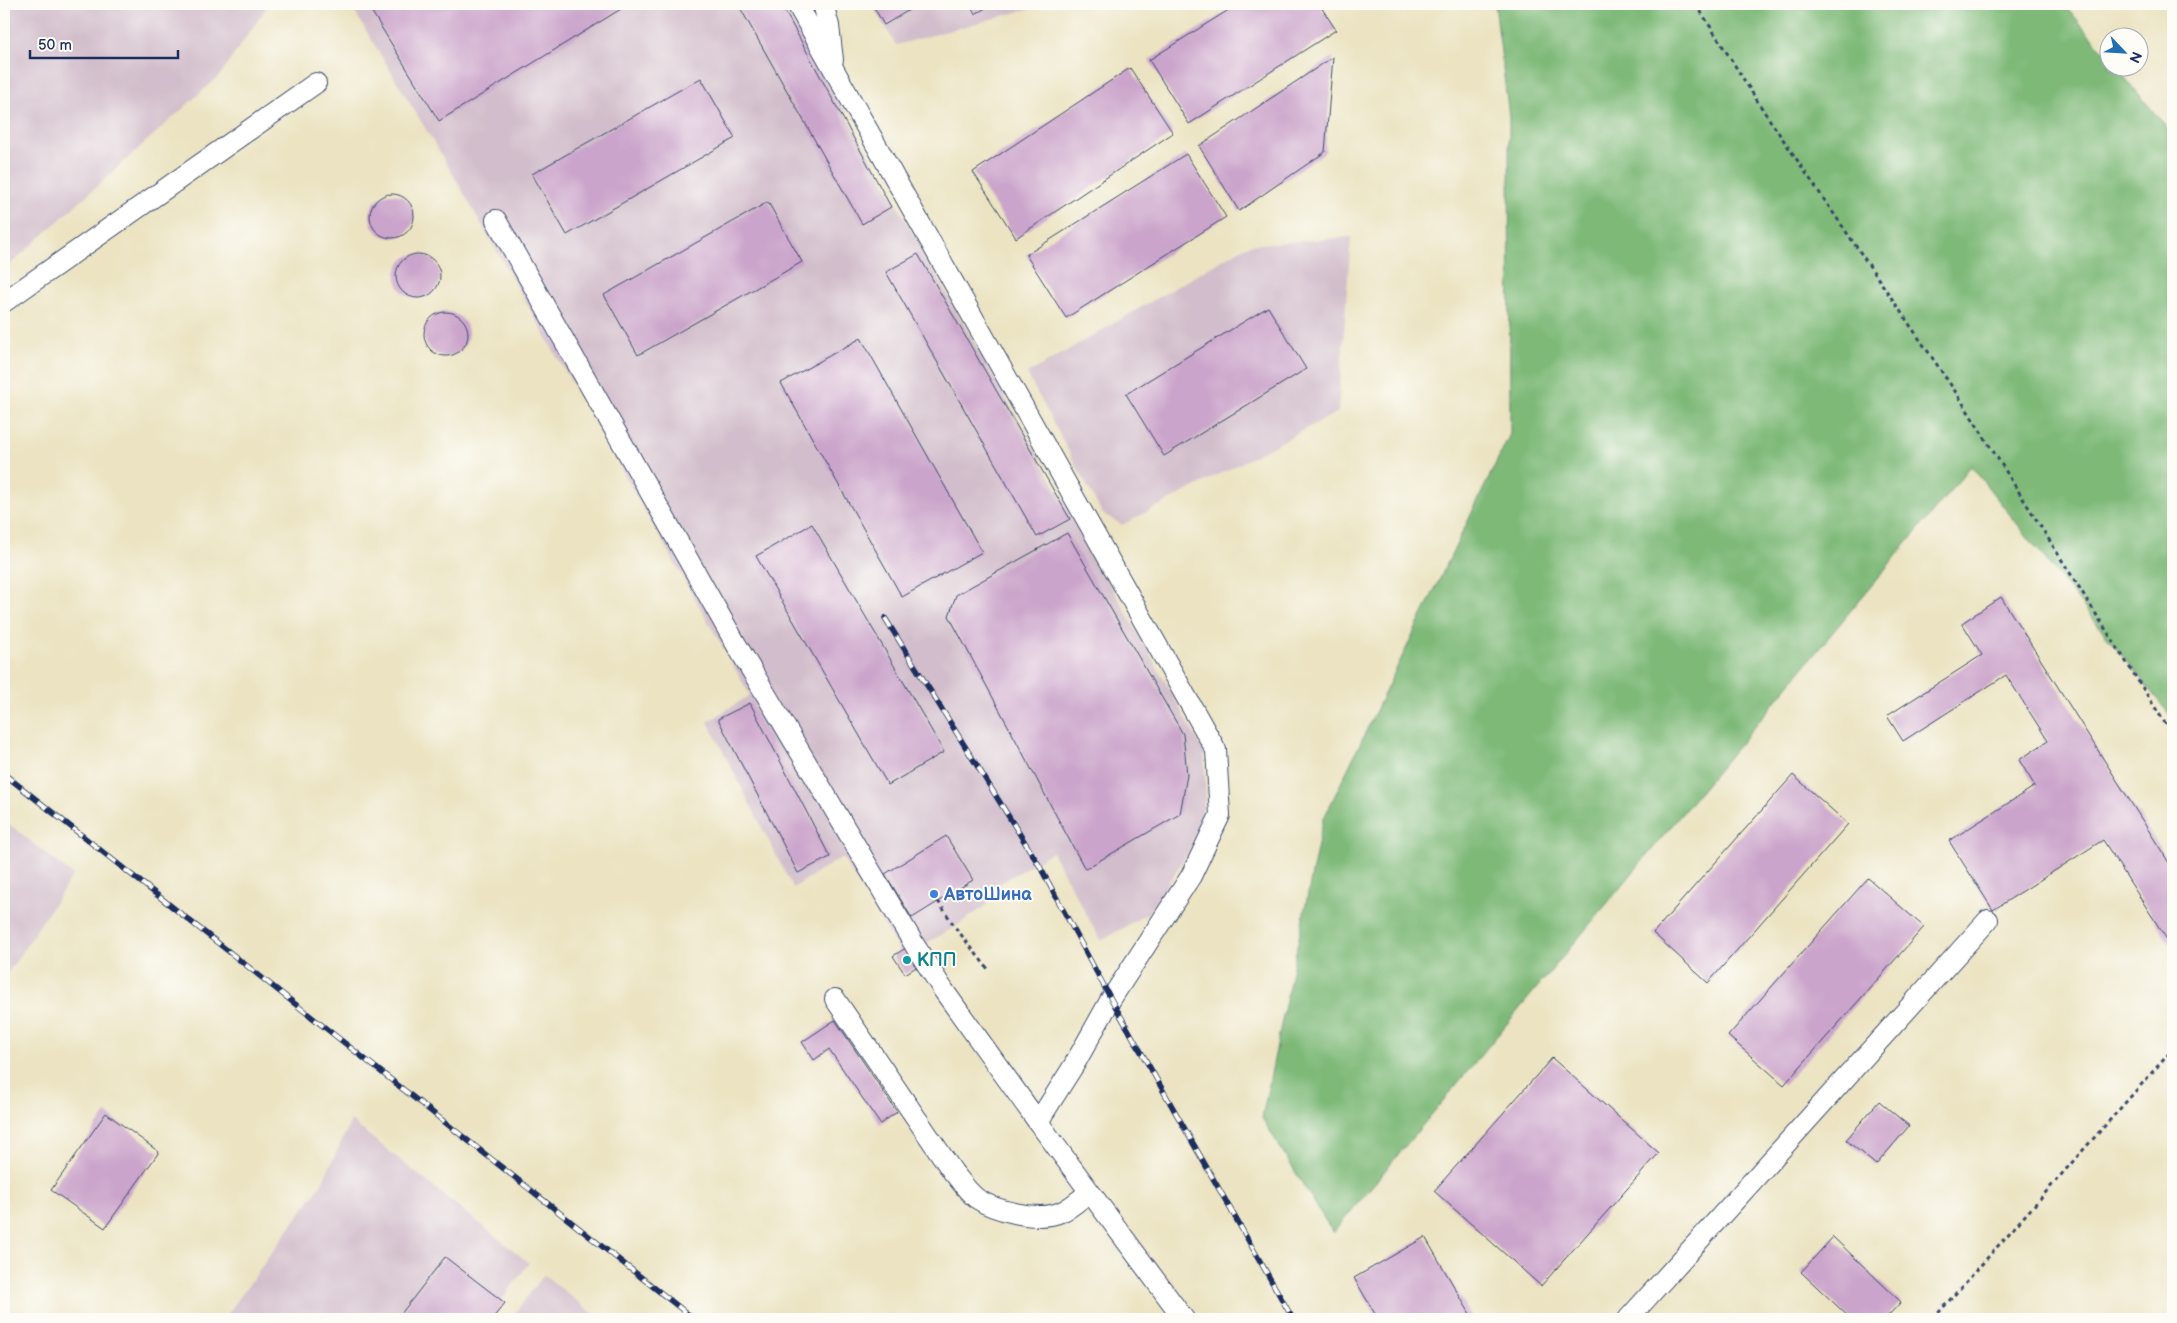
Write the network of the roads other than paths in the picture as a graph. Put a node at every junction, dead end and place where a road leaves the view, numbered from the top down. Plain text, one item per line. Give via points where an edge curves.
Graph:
1 (797, 4) edge
2 (824, 4) edge
3 (834, 70) junction
4 (316, 83) dead end
5 (496, 220) dead end
6 (4, 302) edge
7 (1988, 920) dead end
8 (835, 999) dead end
9 (1038, 1122) junction
10 (1090, 1192) junction
11 (1184, 1319) edge
12 (1628, 1319) edge

1 - 3 lane
2 - 3 lane
3 - 9 lane via 1216,750 1220,814 1191,876 1111,998
4 - 6 lane
5 - 9 lane via 736,644 917,949 944,992
7 - 12 lane
8 - 10 lane via 953,1172 975,1197 994,1207 1020,1214 1042,1215 1061,1213
9 - 10 lane
10 - 11 lane

